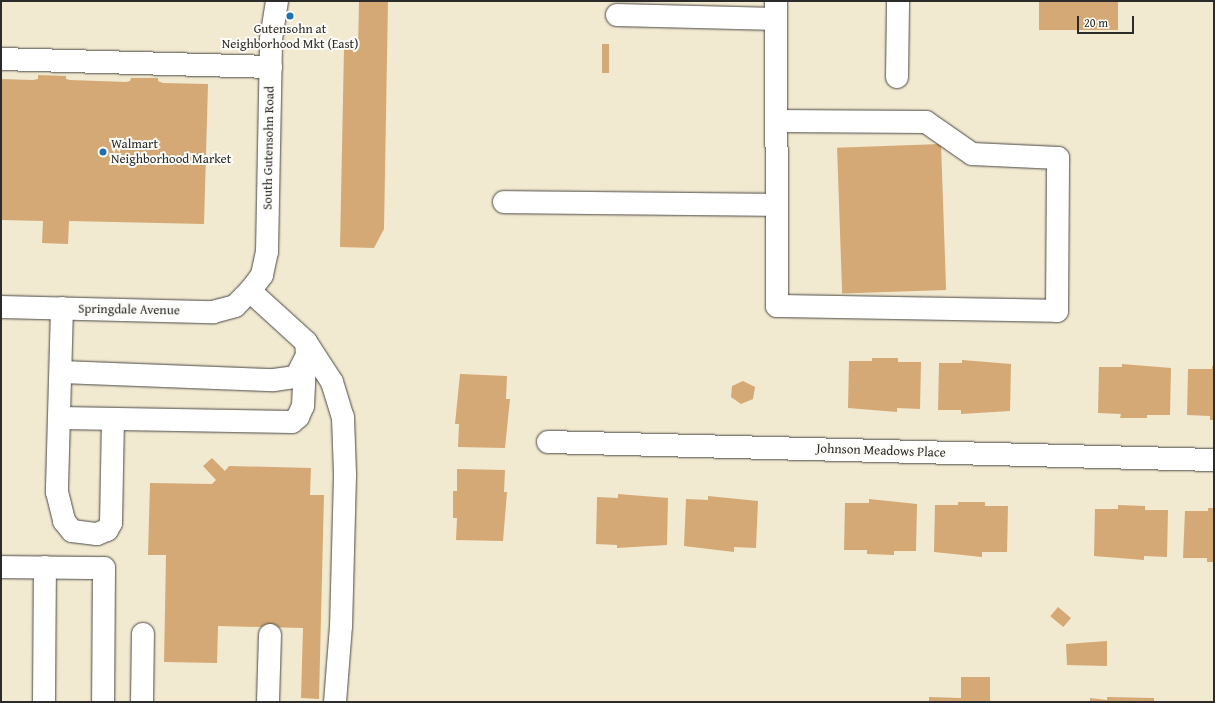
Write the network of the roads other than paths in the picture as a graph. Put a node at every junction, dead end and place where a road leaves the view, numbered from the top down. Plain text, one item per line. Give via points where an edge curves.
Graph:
1 (277, 1) edge
2 (898, 1) edge
3 (776, 10) edge
4 (617, 15) dead end
5 (1, 59) edge
6 (271, 67) junction
7 (897, 77) dead end
8 (776, 121) junction
9 (504, 202) dead end
10 (776, 205) junction
11 (250, 292) junction
12 (1, 307) edge
13 (62, 308) junction
14 (306, 342) junction
15 (305, 364) junction
16 (61, 372) junction
17 (60, 418) junction
18 (113, 419) junction
19 (548, 442) dead end
20 (1214, 460) edge
21 (1, 567) edge
22 (45, 567) junction
23 (143, 634) dead end
24 (270, 635) dead end
25 (44, 702) edge
26 (103, 702) edge
27 (142, 702) edge
28 (268, 702) edge
29 (335, 702) edge

1 - 6 street, South Gutensohn Road via 271,39
2 - 7 street
3 - 4 street
3 - 8 street
5 - 6 street
6 - 11 street, South Gutensohn Road via 267,252 262,275
8 - 10 street
8 - 10 street via 926,122 972,154 1058,158 1057,311 777,306
9 - 10 street
11 - 13 street, Springdale Avenue via 235,306 213,312
11 - 14 street
12 - 13 street, Springdale Avenue
13 - 16 street
14 - 15 street
14 - 29 street via 334,386 344,431 341,626
15 - 16 street via 296,377 274,380
15 - 18 street via 303,406 298,417 292,422
16 - 17 street
17 - 18 street
17 - 18 street via 57,492 60,509 64,521 72,530 97,534 107,530 111,523
19 - 20 street, Johnson Meadows Place
21 - 22 street
22 - 25 street
22 - 26 street via 104,568
23 - 27 street
24 - 28 street

